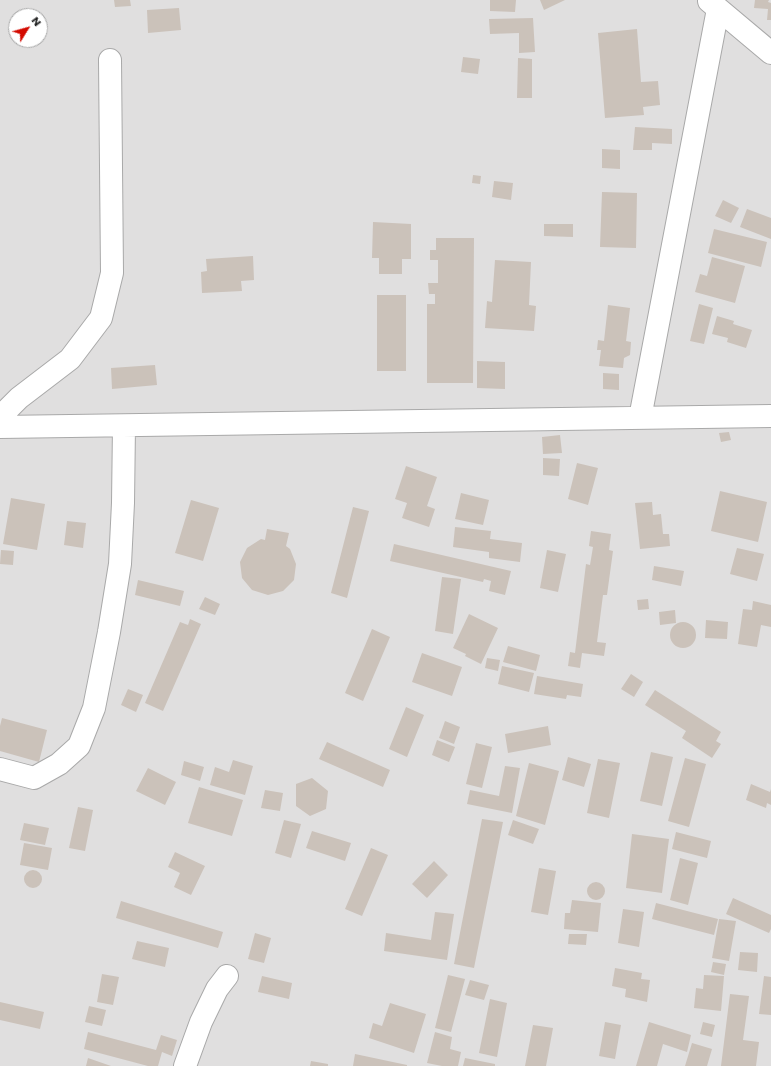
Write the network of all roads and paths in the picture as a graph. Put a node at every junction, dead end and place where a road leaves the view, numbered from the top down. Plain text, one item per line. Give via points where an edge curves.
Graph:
1 (713, 4) edge
2 (771, 53) edge
3 (110, 60) dead end
4 (771, 416) edge
5 (0, 417) edge
6 (640, 418) junction
7 (124, 426) junction
8 (0, 427) edge
9 (0, 769) edge
10 (227, 976) dead end
11 (185, 1066) edge

1 - 2 street
1 - 6 street
3 - 5 street via 112,273 101,318 70,359 18,398
4 - 6 street
6 - 7 street
7 - 8 street
7 - 9 street via 120,564 110,632 94,708 79,746 59,764 34,778
10 - 11 street via 217,989 201,1022

